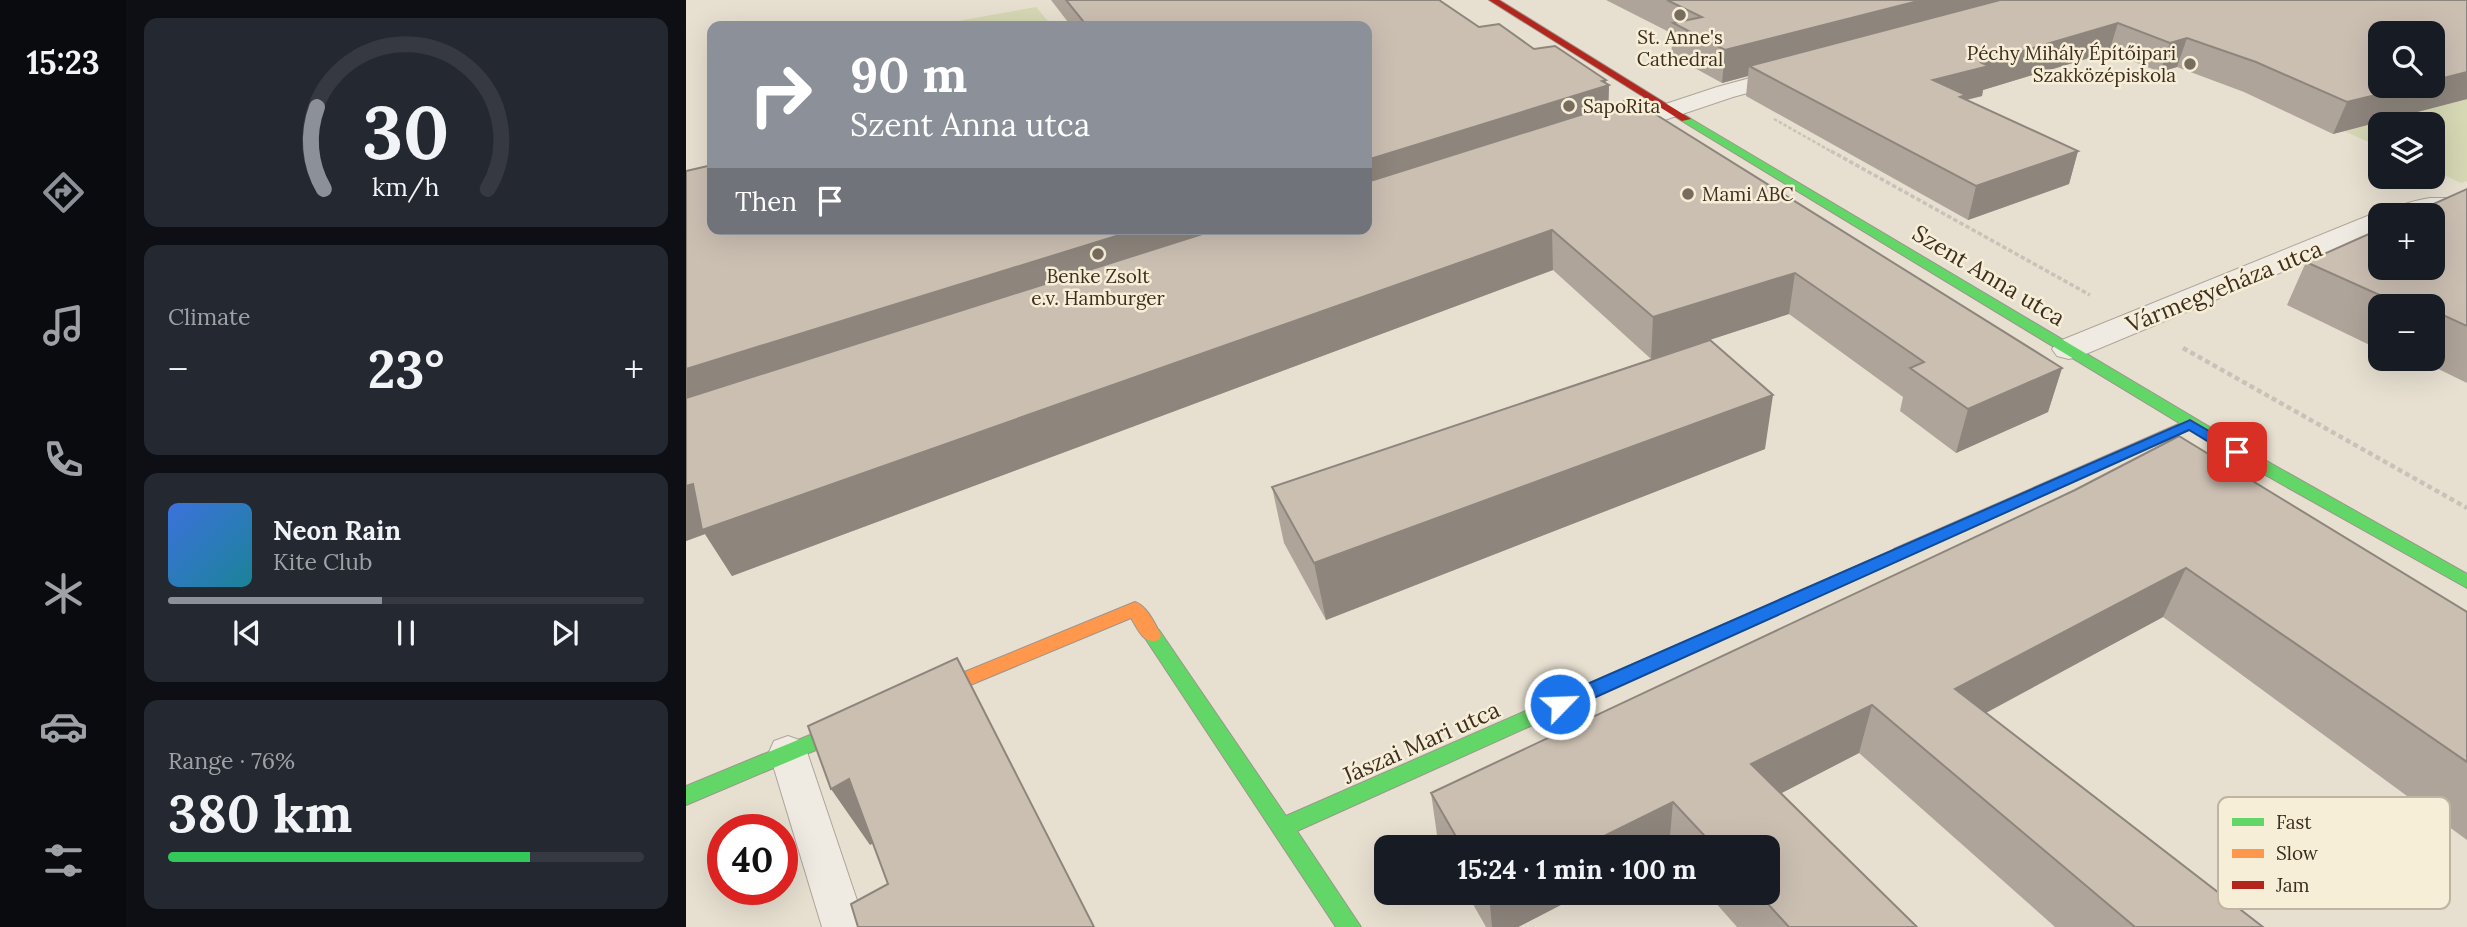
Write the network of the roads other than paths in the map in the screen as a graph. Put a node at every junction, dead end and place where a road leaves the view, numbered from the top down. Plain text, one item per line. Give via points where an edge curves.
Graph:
1 (1493, 0) edge
2 (1816, 67) edge
3 (1670, 111) junction
4 (1583, 139) edge
5 (2445, 205) edge
6 (2467, 207) edge
7 (2368, 226) edge
8 (2068, 349) junction
9 (2190, 424) junction
10 (2467, 582) edge
11 (904, 704) edge
12 (878, 715) edge
13 (788, 752) junction
14 (686, 796) edge
15 (1284, 827) junction
16 (844, 927) edge
17 (1349, 927) edge

1 - 3 street, Szent Anna utca
2 - 3 street
3 - 4 street
3 - 8 street, Szent Anna utca
5 - 6 street
7 - 8 street, Vármegyeháza utca
8 - 9 street, Szent Anna utca
9 - 10 street, Szent Anna utca via 2354,522
9 - 15 street, Jászai Mari utca
11 - 15 street via 1135,609
12 - 13 street
13 - 14 street
13 - 16 lane
15 - 17 street

